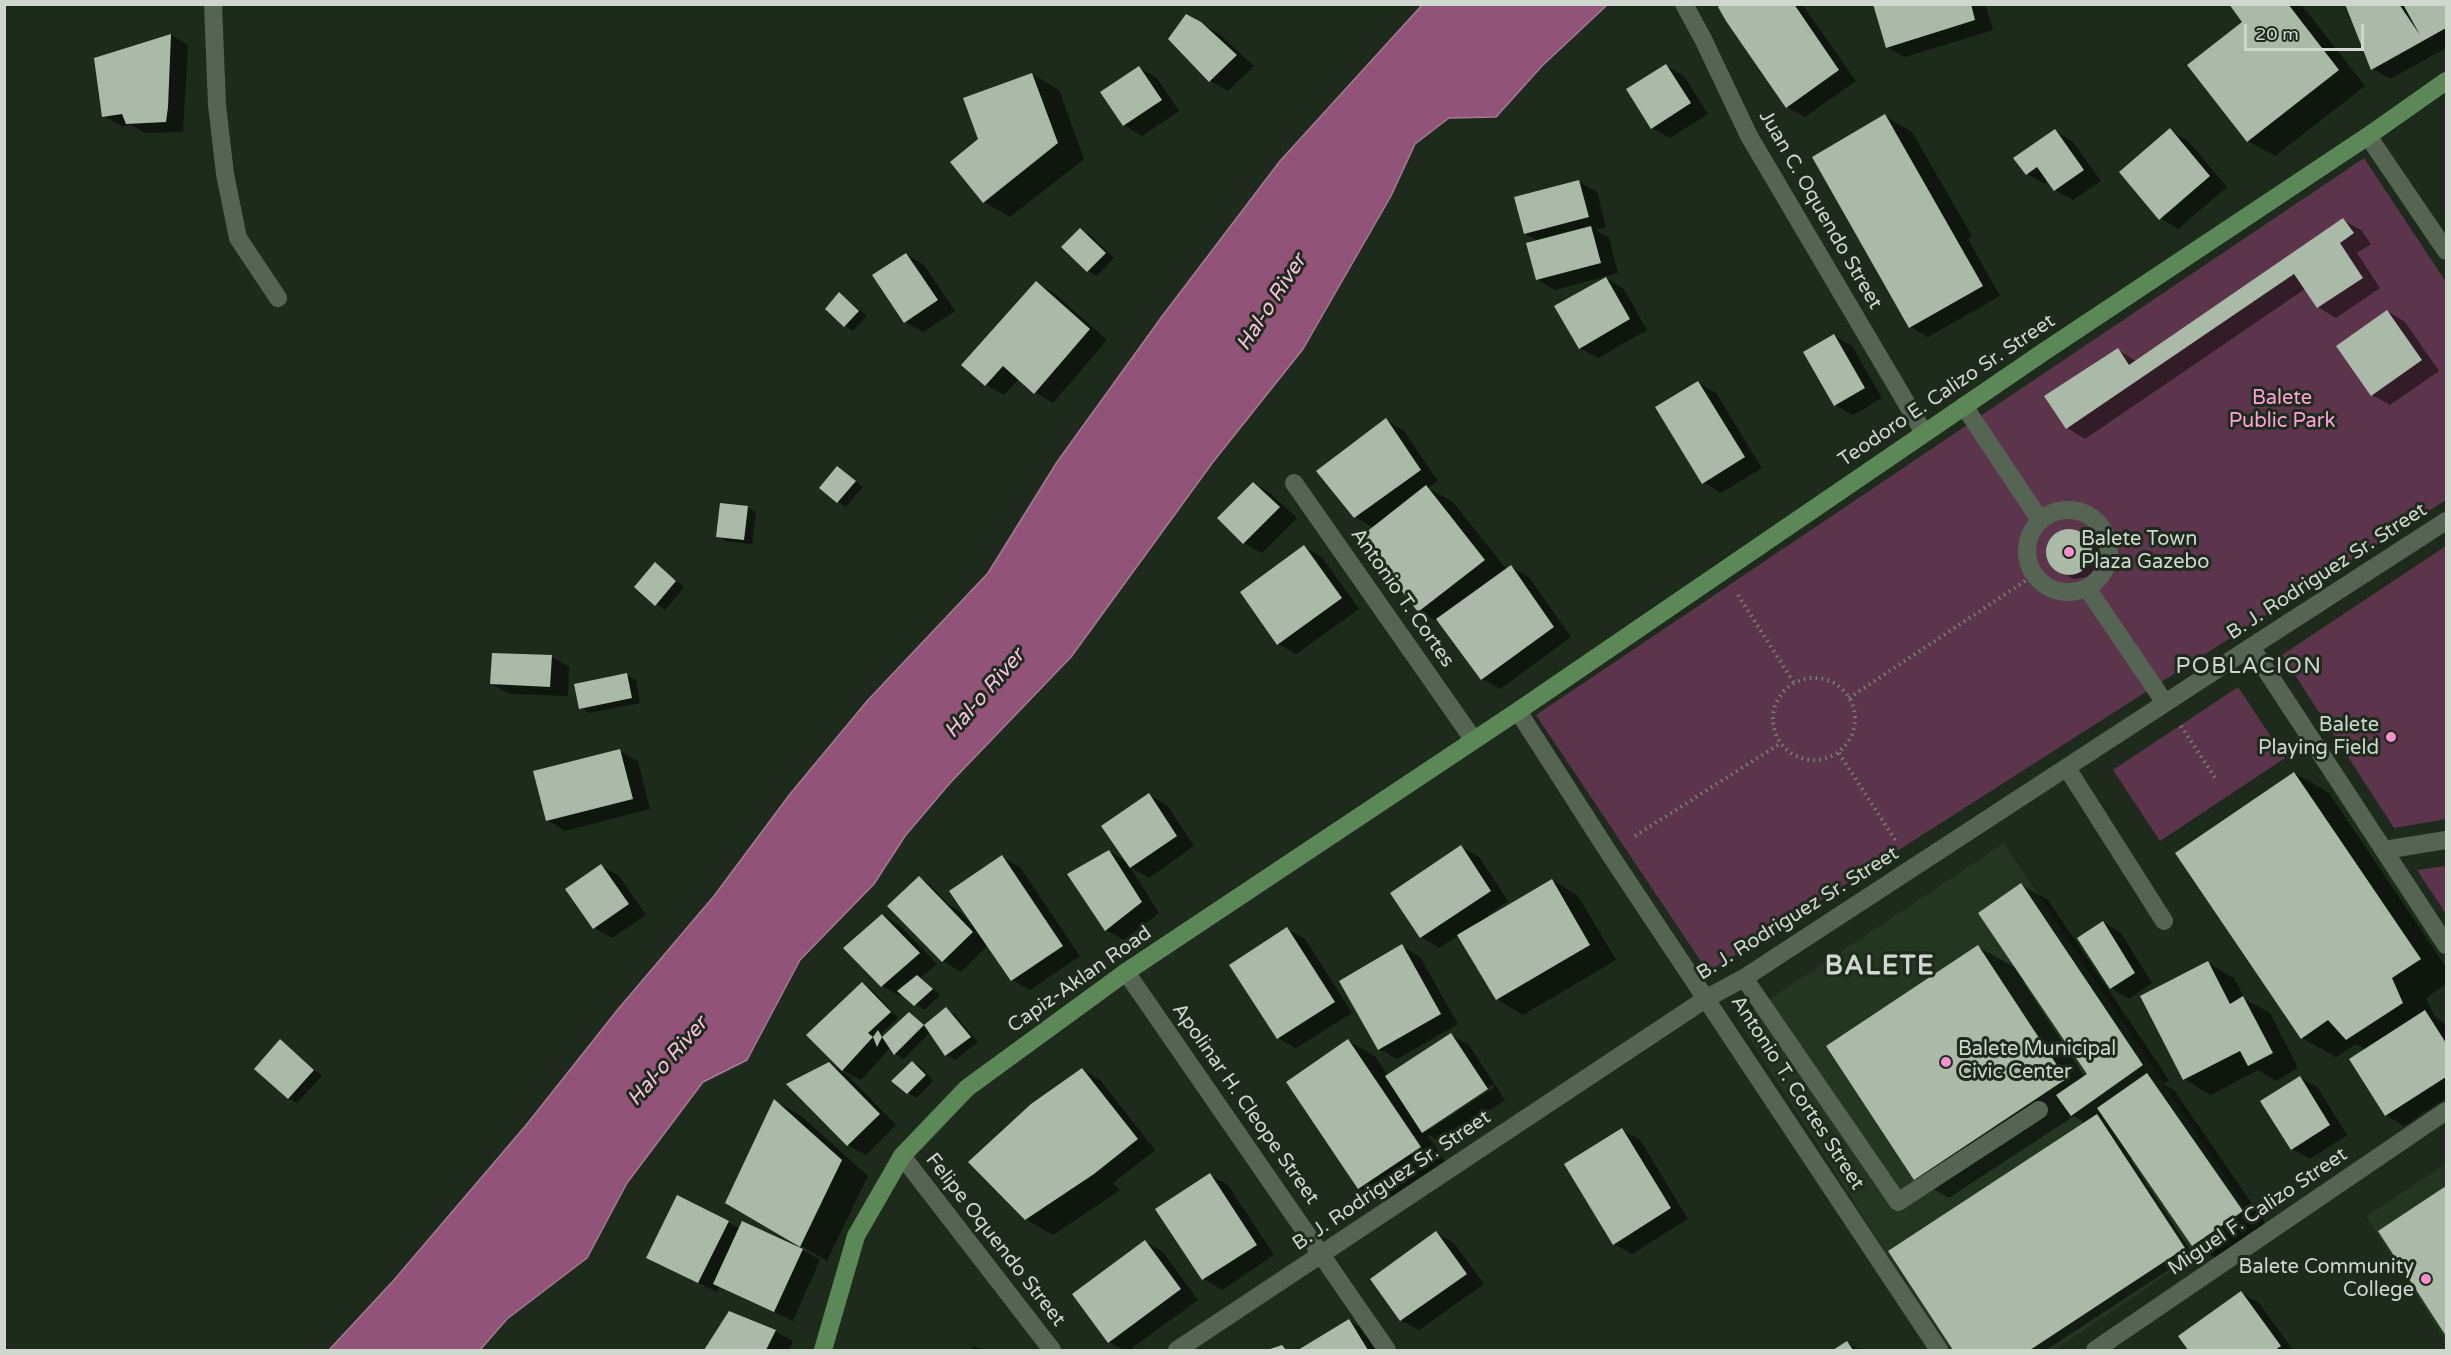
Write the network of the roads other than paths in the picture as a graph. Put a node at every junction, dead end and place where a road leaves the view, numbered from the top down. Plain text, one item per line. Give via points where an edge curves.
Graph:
1 (213, 4) edge
2 (1684, 4) edge
3 (2446, 81) edge
4 (2368, 136) junction
5 (2446, 251) edge
6 (278, 298) dead end
7 (1964, 406) junction
8 (1924, 433) junction
9 (1294, 483) dead end
10 (2040, 520) junction
11 (2446, 521) edge
12 (2087, 588) junction
13 (2251, 647) junction
14 (2165, 703) junction
15 (1518, 711) junction
16 (1473, 739) junction
17 (2067, 768) junction
18 (2446, 840) edge
19 (2384, 850) junction
20 (2164, 921) dead end
21 (2446, 945) edge
22 (1126, 972) junction
23 (1744, 978) junction
24 (1707, 998) junction
25 (2039, 1110) dead end
26 (2446, 1111) edge
27 (902, 1156) junction
28 (1322, 1255) junction
29 (823, 1350) edge
30 (1052, 1350) edge
31 (1177, 1350) edge
32 (1388, 1350) edge
33 (1940, 1350) edge
34 (2095, 1350) edge

1 - 6 street via 217,105 238,238
2 - 8 street, Juan C. Oquendo Street via 1749,136
3 - 4 main road, Teodoro E. Calizo Sr. Street
4 - 5 street
4 - 7 main road, Teodoro E. Calizo Sr. Street
7 - 8 main road, Teodoro E. Calizo Sr. Street
7 - 10 street
8 - 15 main road, Teodoro E. Calizo Sr. Street
9 - 16 street, Antonio T. Cortes
10 - 12 street via 2028,540 2026,553 2034,575 2045,585 2066,593
10 - 12 street via 2068,509 2082,511 2104,528 2109,547 2107,567
11 - 13 street, B. J. Rodriguez Sr. Street
12 - 14 street
13 - 14 street, B. J. Rodriguez Sr. Street
13 - 19 street
14 - 17 street, B. J. Rodriguez Sr. Street
15 - 16 main road, Teodoro E. Calizo Sr. Street
15 - 24 street, Antonio T. Cortes Street
16 - 22 main road, Capiz-Aklan Road
17 - 20 street
17 - 23 street, B. J. Rodriguez Sr. Street
18 - 19 street
19 - 21 street
22 - 27 main road, Capiz-Aklan Road via 967,1088
22 - 28 street, Apolinar H. Cleope Street
23 - 24 street, B. J. Rodriguez Sr. Street
23 - 25 street via 1898,1202
24 - 28 street, B. J. Rodriguez Sr. Street
24 - 33 street, Antonio T. Cortes Street
26 - 34 street, Miguel F. Calizo Street
27 - 29 main road, Capiz-Aklan Road via 856,1236
27 - 30 street, Felipe Oquendo Street
28 - 31 street, B. J. Rodriguez Sr. Street
28 - 32 street, Apolinar H. Cleope Street

